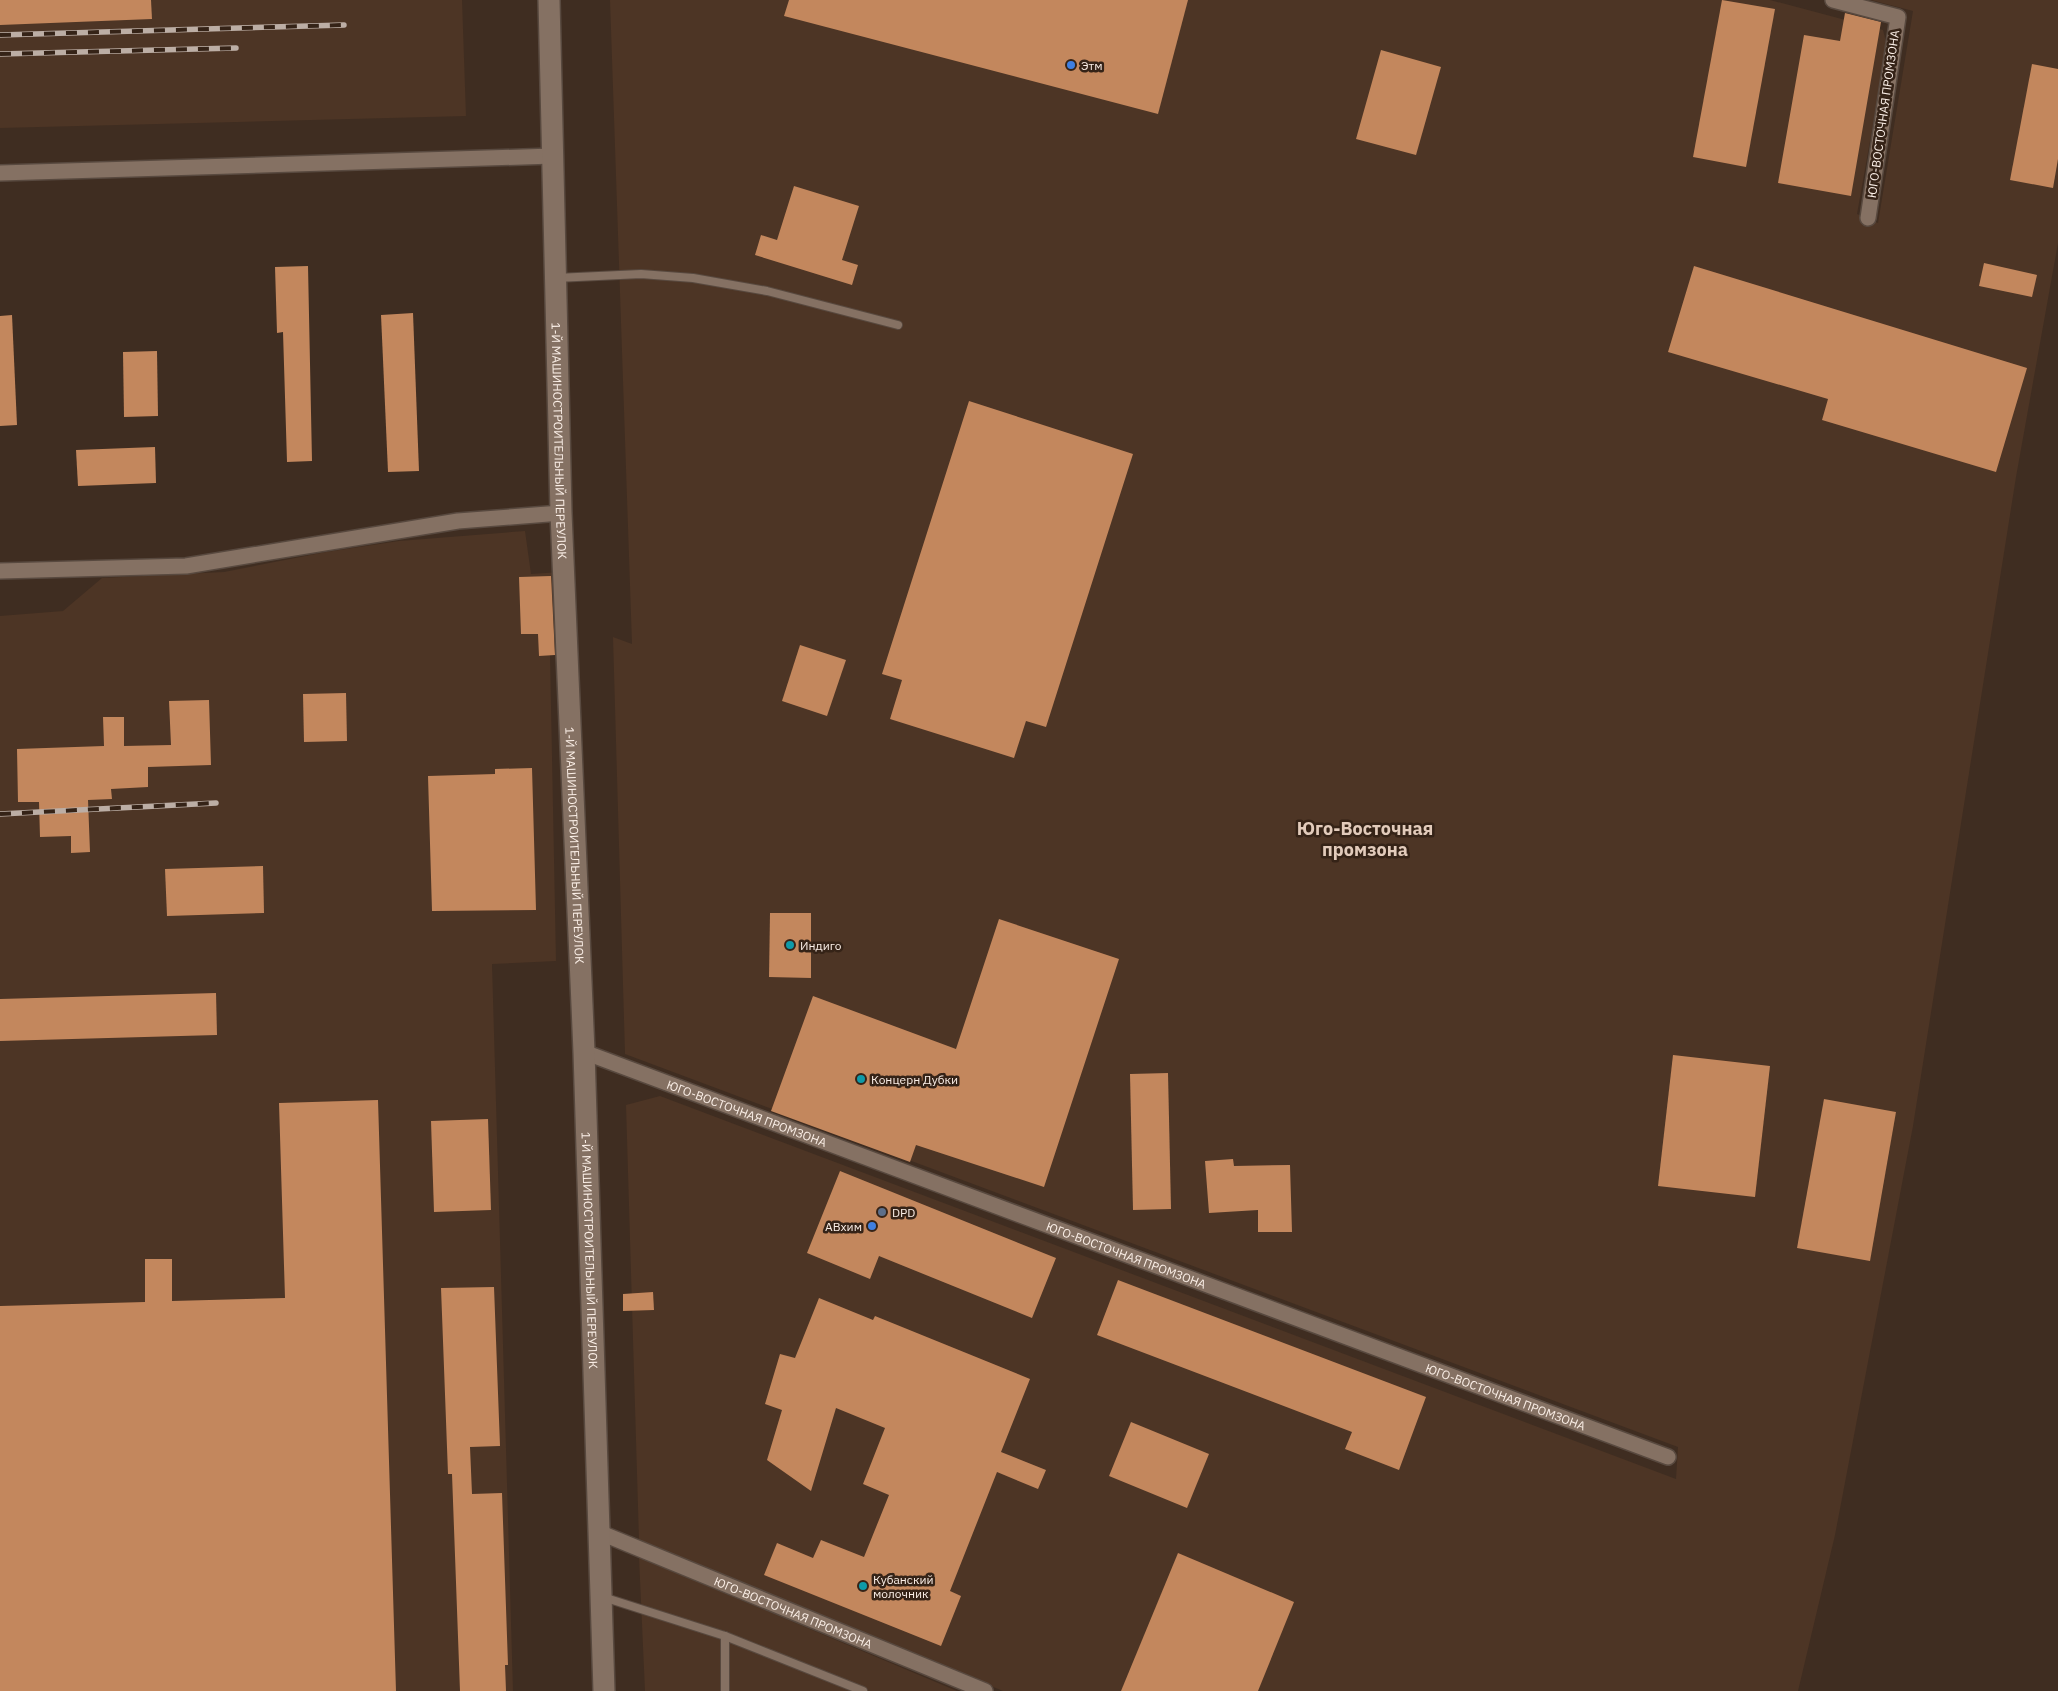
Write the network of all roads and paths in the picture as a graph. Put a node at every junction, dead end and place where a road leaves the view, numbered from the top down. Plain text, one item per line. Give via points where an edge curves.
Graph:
1 (549, 0) edge
2 (1833, 0) edge
3 (553, 156) junction
4 (0, 173) edge
5 (1868, 218) dead end
6 (556, 278) junction
7 (898, 325) dead end
8 (561, 513) junction
9 (0, 571) edge
10 (584, 1052) junction
11 (1668, 1457) dead end
12 (601, 1533) junction
13 (602, 1596) junction
14 (725, 1636) junction
15 (604, 1691) edge
16 (726, 1691) edge
17 (862, 1691) edge
18 (985, 1691) edge

1 - 3 street, 1-Й МАШИНОСТРОИТЕЛЬНЫЙ ПЕРЕУЛОК
2 - 5 street, ЮГО-ВОСТОЧНАЯ ПРОМЗОНА via 1898,17
3 - 4 street
3 - 6 street, 1-Й МАШИНОСТРОИТЕЛЬНЫЙ ПЕРЕУЛОК
6 - 7 lane via 641,274 693,278 767,291
6 - 8 street, 1-Й МАШИНОСТРОИТЕЛЬНЫЙ ПЕРЕУЛОК
8 - 9 street via 458,521 186,566
8 - 10 street, 1-Й МАШИНОСТРОИТЕЛЬНЫЙ ПЕРЕУЛОК
10 - 11 street, ЮГО-ВОСТОЧНАЯ ПРОМЗОНА
10 - 12 street, 1-Й МАШИНОСТРОИТЕЛЬНЫЙ ПЕРЕУЛОК
12 - 13 street, 1-Й МАШИНОСТРОИТЕЛЬНЫЙ ПЕРЕУЛОК
12 - 18 street, ЮГО-ВОСТОЧНАЯ ПРОМЗОНА
13 - 14 lane
13 - 15 street, 1-Й МАШИНОСТРОИТЕЛЬНЫЙ ПЕРЕУЛОК
14 - 16 lane
14 - 17 lane

